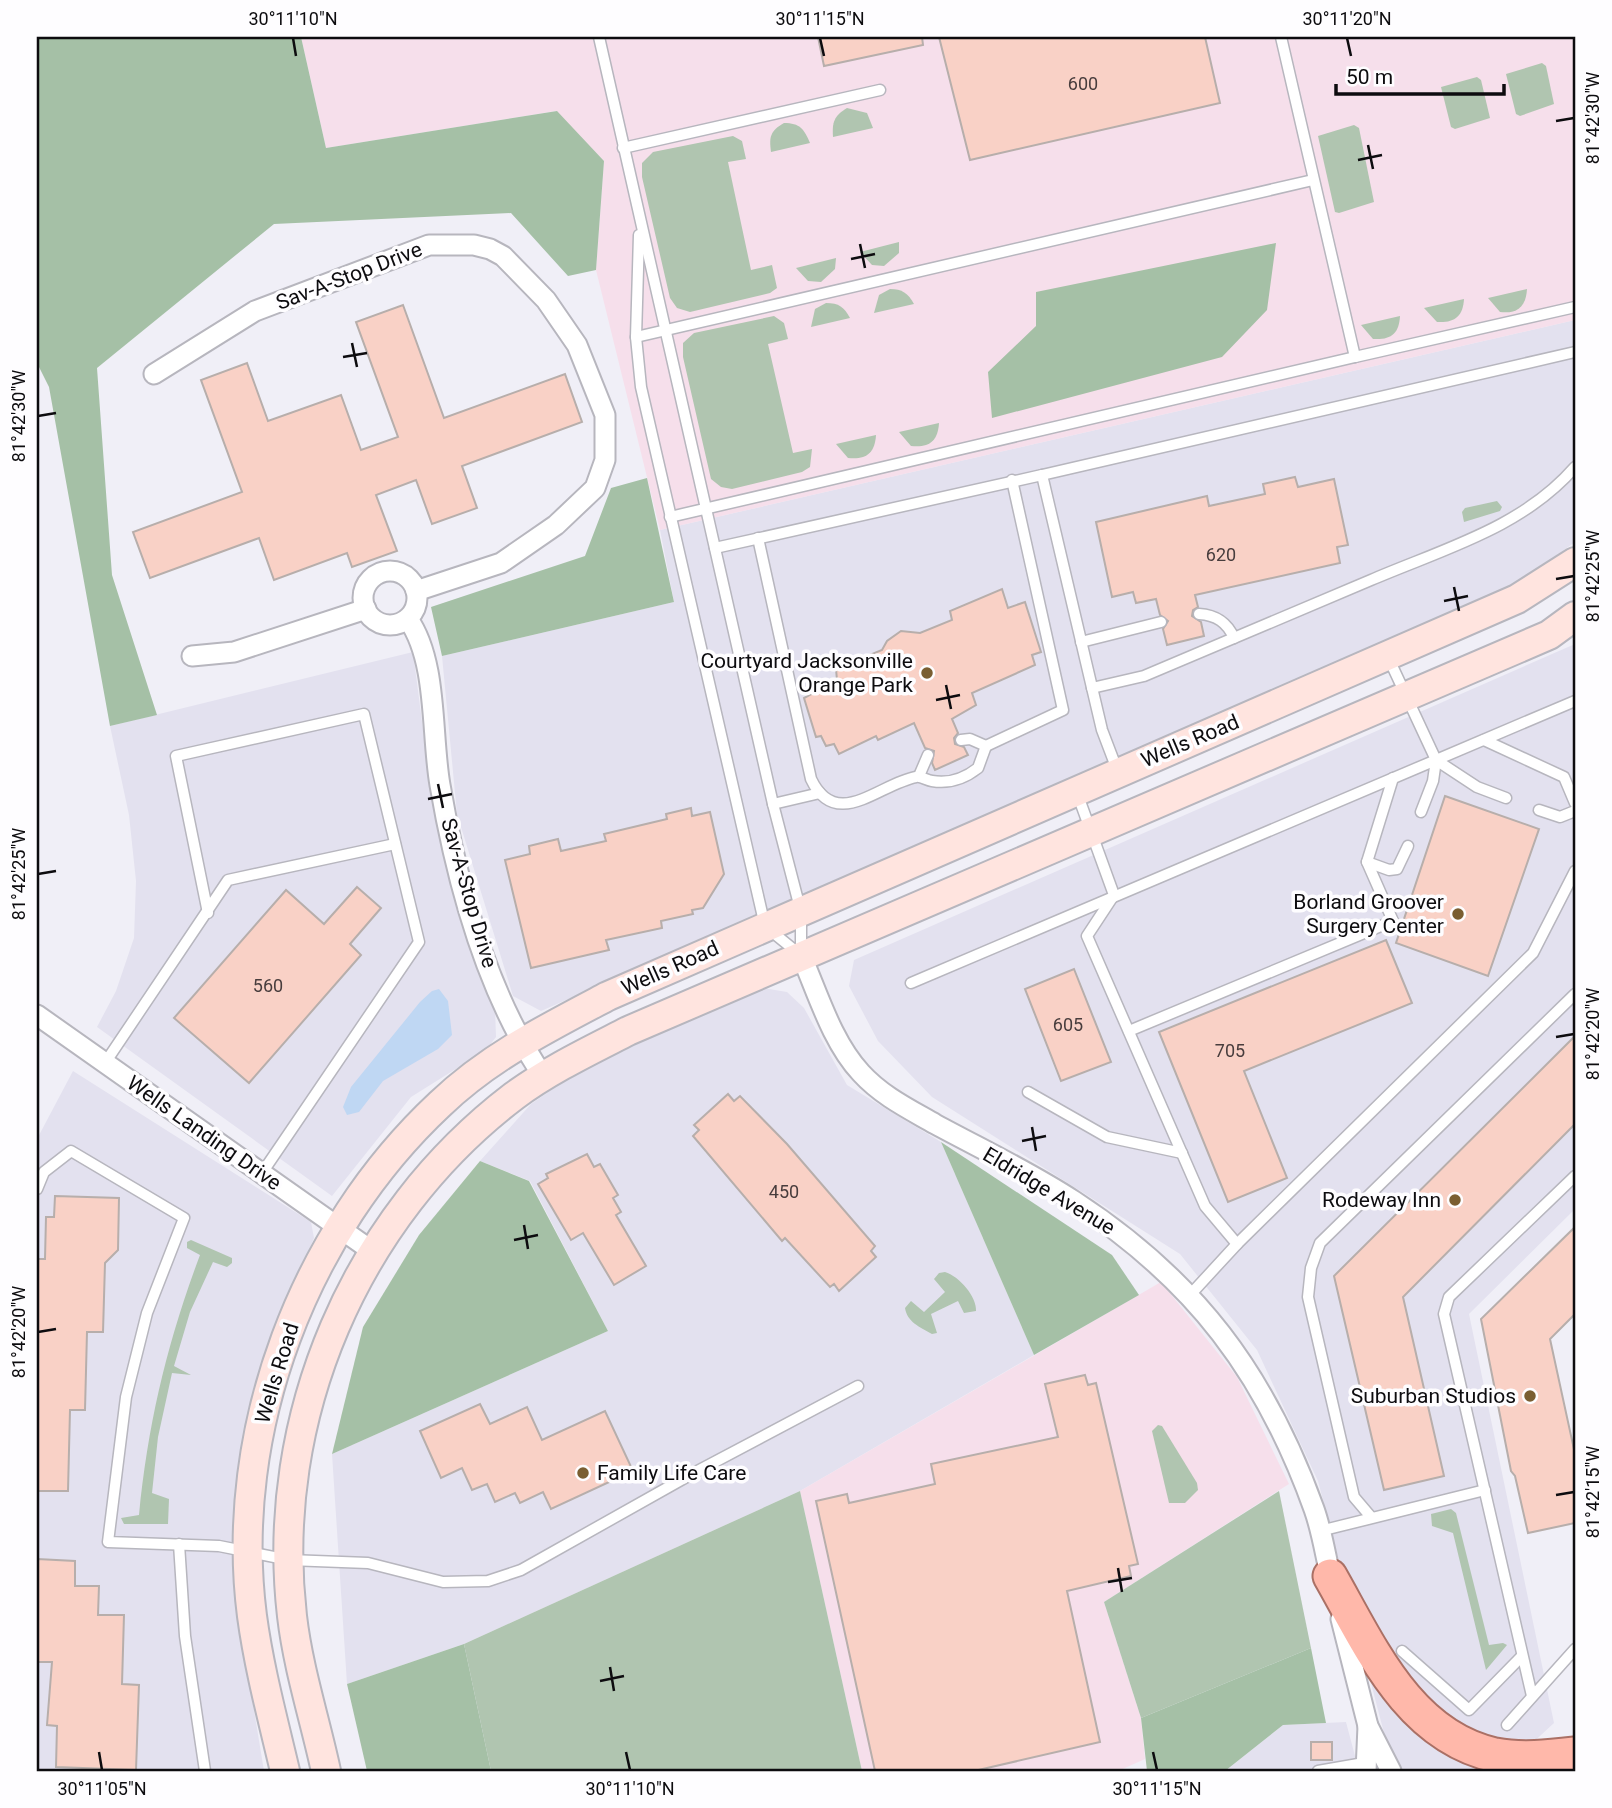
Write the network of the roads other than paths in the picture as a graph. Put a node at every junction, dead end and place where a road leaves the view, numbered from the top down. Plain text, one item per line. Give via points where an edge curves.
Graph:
1 (599, 37) edge
2 (1281, 37) edge
3 (880, 90) dead end
4 (623, 148) junction
5 (1313, 180) junction
6 (639, 221) junction
7 (1575, 307) edge
8 (664, 330) junction
9 (636, 337) junction
10 (1575, 352) edge
11 (1355, 357) junction
12 (154, 374) dead end
13 (1575, 467) edge
14 (1042, 475) junction
15 (1012, 480) junction
16 (706, 509) junction
17 (670, 517) junction
18 (758, 538) junction
19 (715, 548) junction
20 (1575, 562) edge
21 (416, 591) junction
22 (366, 609) junction
23 (1199, 614) dead end
24 (1575, 616) edge
25 (408, 619) junction
26 (1161, 622) dead end
27 (1234, 638) junction
28 (1081, 642) junction
29 (192, 656) dead end
30 (1387, 656) junction
31 (1092, 688) junction
32 (1408, 696) junction
33 (1575, 701) edge
34 (961, 740) dead end
35 (1484, 740) junction
36 (986, 746) junction
37 (928, 755) dead end
38 (1436, 760) junction
39 (1118, 772) junction
40 (919, 776) junction
41 (1392, 778) junction
42 (1076, 791) junction
43 (820, 793) junction
44 (1506, 798) dead end
45 (1575, 803) edge
46 (773, 804) junction
47 (1539, 810) dead end
48 (1575, 811) edge
49 (1421, 812) dead end
50 (1091, 833) junction
51 (395, 844) junction
52 (1408, 846) dead end
53 (1367, 862) junction
54 (1575, 871) edge
55 (1114, 894) junction
56 (801, 912) junction
57 (208, 913) junction
58 (765, 926) junction
59 (801, 955) junction
60 (911, 983) dead end
61 (1575, 994) edge
62 (37, 1015) edge
63 (1129, 1031) junction
64 (520, 1042) junction
65 (105, 1063) junction
66 (543, 1076) junction
67 (1028, 1092) dead end
68 (1182, 1153) junction
69 (262, 1173) junction
70 (1575, 1177) edge
71 (37, 1189) edge
72 (338, 1227) junction
73 (1237, 1244) junction
74 (372, 1251) junction
75 (1190, 1295) junction
76 (858, 1386) dead end
77 (1485, 1490) junction
78 (1371, 1517) junction
79 (1320, 1531) junction
80 (179, 1544) junction
81 (249, 1554) junction
82 (289, 1560) junction
83 (1330, 1576) junction
84 (1575, 1649) edge
85 (1402, 1651) dead end
86 (1522, 1656) junction
87 (1532, 1696) junction
88 (1507, 1725) dead end
89 (1368, 1726) junction
90 (1575, 1754) edge
91 (1365, 1767) edge
92 (205, 1771) edge
93 (285, 1771) edge
94 (326, 1771) edge
95 (1318, 1771) edge
96 (1391, 1771) edge

1 - 4 lane
2 - 5 lane
3 - 4 lane
4 - 6 lane
5 - 8 lane
5 - 11 lane
6 - 8 lane
6 - 9 lane
7 - 11 lane
8 - 9 lane
8 - 16 lane
9 - 17 lane via 641,387
10 - 14 lane
11 - 16 lane
12 - 21 street, Sav-A-Stop Drive via 255,311 429,245 474,245 503,256 547,300 577,345 605,415 606,460 595,488 556,524 501,563
13 - 27 lane via 1525,513
14 - 15 lane
14 - 28 lane
15 - 18 lane
15 - 36 lane via 1063,710
16 - 17 lane
16 - 19 lane
17 - 58 lane
18 - 19 lane
18 - 43 lane via 811,779
19 - 46 lane
20 - 30 main road, Wells Road via 1517,598
21 - 22 street via 401,574 377,575 364,594
21 - 25 street via 416,607
22 - 25 street via 384,625
22 - 29 street via 234,652
23 - 27 lane via 1220,620
24 - 32 main road, Wells Road via 1549,635
25 - 64 street, Sav-A-Stop Drive via 425,659 440,782 455,857 502,1002
26 - 28 lane
27 - 31 lane via 1144,676
28 - 31 lane
30 - 32 lane
30 - 39 main road, Wells Road
31 - 39 lane
32 - 38 lane
32 - 50 main road, Wells Road
33 - 35 lane
34 - 36 lane
35 - 38 lane
35 - 45 lane via 1564,777
36 - 40 lane via 982,764 964,777 945,782
37 - 40 lane
38 - 41 lane
38 - 44 lane via 1477,787
38 - 49 lane
39 - 42 main road, Wells Road
40 - 43 lane via 846,805
41 - 53 lane
41 - 55 lane
42 - 50 lane
42 - 56 main road, Wells Road
43 - 46 lane
46 - 56 lane
47 - 48 lane via 1560,817
50 - 55 lane
50 - 59 main road, Wells Road
51 - 57 lane via 228,880
51 - 57 lane via 364,714 176,756
51 - 69 lane via 419,942
52 - 53 lane via 1397,869
53 - 63 lane via 1393,921
54 - 73 lane via 1533,953
55 - 60 lane
55 - 63 lane via 1087,936
56 - 58 main road, Wells Road
56 - 59 lane
57 - 65 lane
58 - 59 lane
58 - 64 main road, Wells Road via 608,996
59 - 66 main road, Wells Road via 628,1031
59 - 75 street, Eldridge Avenue via 842,1047 882,1093 1072,1200 1150,1257
61 - 78 lane via 1320,1243 1308,1297 1354,1497
62 - 65 street, Wells Landing Drive
63 - 68 lane
64 - 66 street, Sav-A-Stop Drive
64 - 72 main road, Wells Road via 439,1105 383,1166
65 - 69 street, Wells Landing Drive
66 - 74 main road, Wells Road via 489,1117 421,1184
67 - 68 lane via 1107,1137
68 - 73 lane via 1205,1206
69 - 72 street, Wells Landing Drive
70 - 77 lane via 1449,1297 1444,1314
71 - 80 lane via 44,1172 71,1151 184,1218 147,1313 125,1397 108,1542
72 - 74 street, Wells Landing Drive
72 - 81 main road, Wells Road via 291,1323 275,1374 259,1435
73 - 75 lane
74 - 82 main road, Wells Road via 333,1327 310,1391 290,1511
75 - 79 street, Eldridge Avenue via 1233,1345 1267,1403
76 - 82 lane via 521,1570 488,1581 443,1583 368,1563
77 - 78 lane
77 - 86 lane
78 - 79 lane
79 - 83 street, Eldridge Avenue
80 - 81 lane via 219,1546
80 - 92 lane via 185,1636
81 - 82 lane
81 - 93 main road, Wells Road via 252,1616
82 - 94 main road, Wells Road via 292,1618
83 - 89 street, Eldridge Avenue
83 - 90 highway via 1386,1674 1419,1714 1454,1740 1495,1755 1539,1758
84 - 87 lane
85 - 86 lane via 1469,1710
86 - 87 lane
87 - 88 lane
89 - 91 street, Eldridge Avenue
89 - 96 street, Eldridge Avenue
91 - 95 lane

